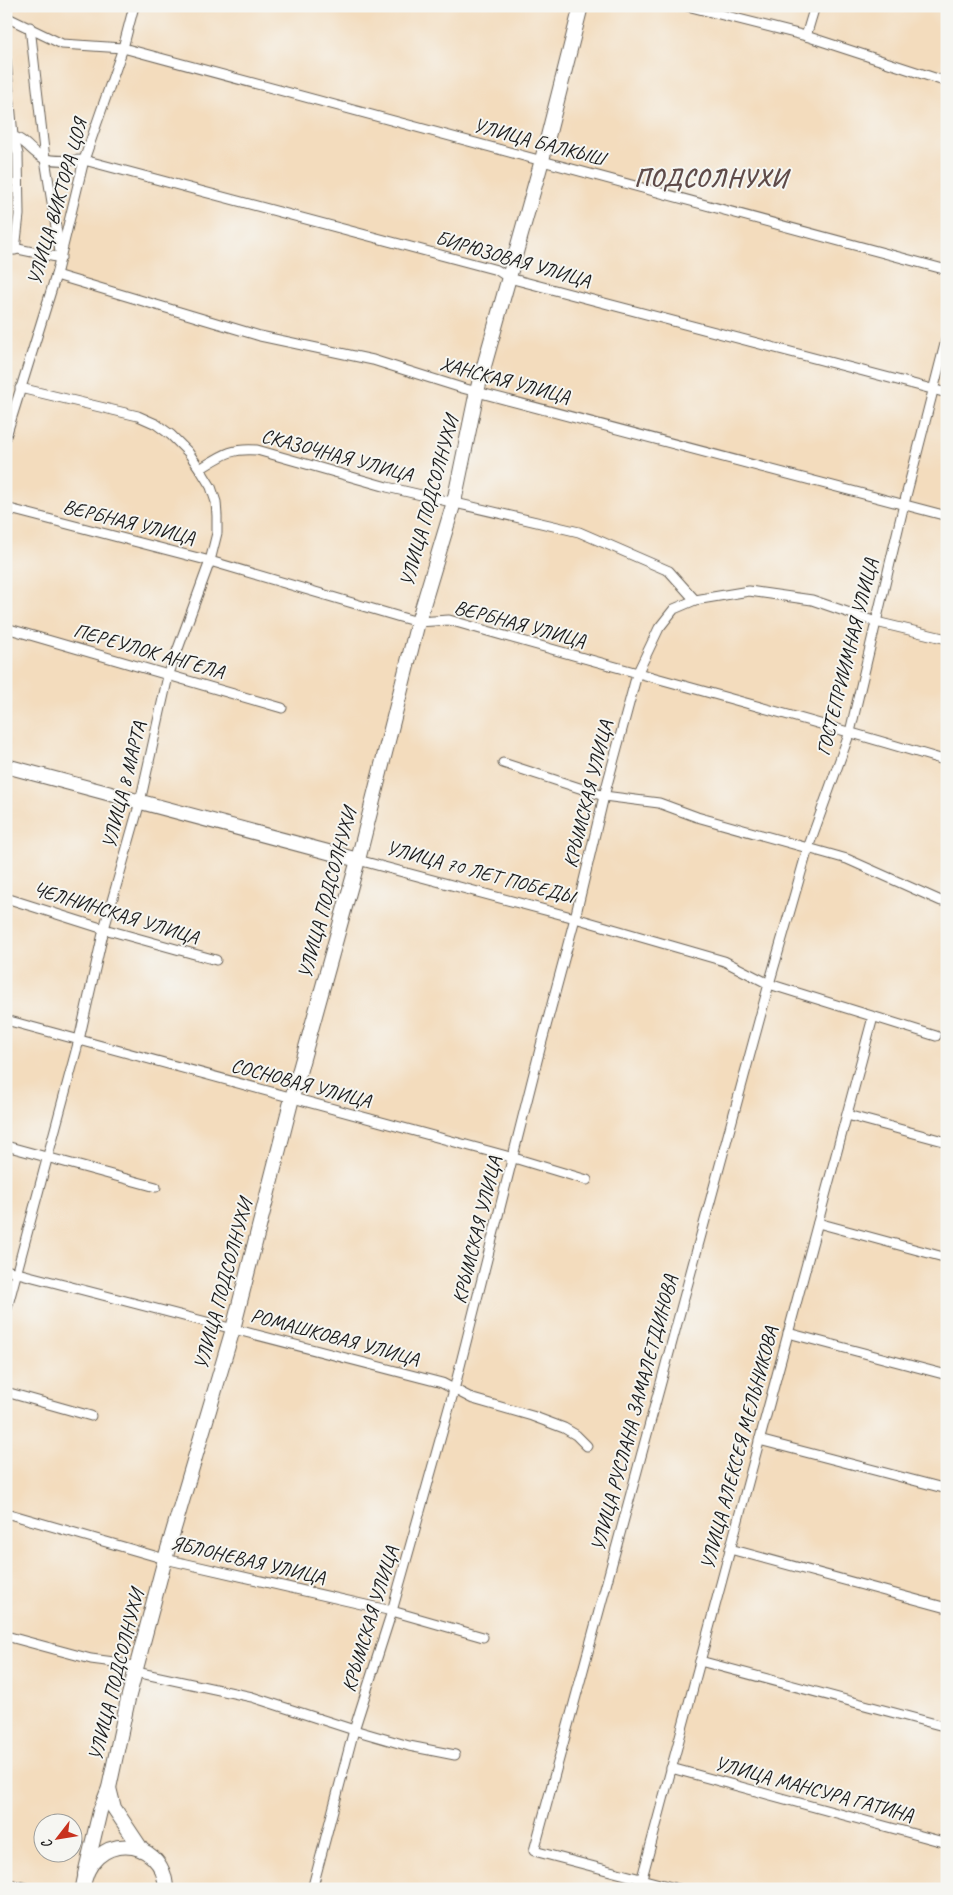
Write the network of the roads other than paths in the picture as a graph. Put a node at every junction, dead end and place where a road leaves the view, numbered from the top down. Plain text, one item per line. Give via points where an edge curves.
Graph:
1 (134, 6) edge
2 (581, 6) edge
3 (687, 6) edge
4 (815, 6) edge
5 (6, 17) edge
6 (30, 27) junction
7 (806, 36) junction
8 (123, 48) junction
9 (6, 60) edge
10 (947, 82) edge
11 (10, 136) edge
12 (45, 159) junction
13 (84, 160) junction
14 (542, 160) junction
15 (11, 250) edge
16 (61, 258) junction
17 (947, 270) edge
18 (56, 275) junction
19 (509, 278) junction
20 (947, 336) edge
21 (20, 388) junction
22 (932, 389) junction
23 (477, 392) junction
24 (947, 393) edge
25 (11, 404) edge
26 (6, 436) edge
27 (200, 470) junction
28 (454, 502) junction
29 (904, 504) junction
30 (6, 508) edge
31 (947, 516) edge
32 (210, 561) junction
33 (695, 600) junction
34 (418, 622) junction
35 (876, 622) junction
36 (6, 628) edge
37 (947, 639) edge
38 (637, 674) junction
39 (168, 676) junction
40 (282, 708) dead end
41 (850, 732) junction
42 (947, 761) edge
43 (503, 763) dead end
44 (6, 766) edge
45 (604, 796) junction
46 (140, 802) junction
47 (808, 848) junction
48 (358, 860) junction
49 (6, 898) edge
50 (942, 900) dead end
51 (575, 918) junction
52 (104, 929) junction
53 (216, 960) dead end
54 (769, 984) junction
55 (873, 1017) junction
56 (6, 1020) edge
57 (936, 1036) dead end
58 (79, 1040) junction
59 (292, 1098) junction
60 (847, 1115) junction
61 (947, 1142) edge
62 (6, 1146) edge
63 (48, 1158) junction
64 (514, 1158) junction
65 (587, 1180) dead end
66 (156, 1187) dead end
67 (818, 1223) junction
68 (947, 1258) edge
69 (6, 1270) edge
70 (17, 1273) junction
71 (6, 1312) edge
72 (233, 1329) junction
73 (788, 1333) junction
74 (947, 1375) edge
75 (454, 1390) junction
76 (6, 1392) edge
77 (91, 1416) dead end
78 (759, 1440) junction
79 (587, 1446) dead end
80 (947, 1489) edge
81 (6, 1513) edge
82 (730, 1549) junction
83 (165, 1559) junction
84 (947, 1608) edge
85 (392, 1611) junction
86 (6, 1636) edge
87 (483, 1637) dead end
88 (700, 1662) junction
89 (136, 1670) junction
90 (947, 1728) edge
91 (354, 1730) junction
92 (455, 1755) dead end
93 (671, 1768) junction
94 (109, 1788) junction
95 (947, 1843) edge
96 (142, 1850) junction
97 (86, 1874) junction
98 (642, 1879) junction
99 (6, 1883) edge
100 (313, 1886) dead end
101 (31, 1889) edge
102 (84, 1889) edge
103 (166, 1889) edge
104 (639, 1889) edge
105 (679, 1889) edge

1 - 8 street, УЛИЦА ВИКТОРА ЦОЯ
2 - 14 street, УЛИЦА ПОДСОЛНУХИ
3 - 7 street
4 - 7 street
5 - 6 street, УЛИЦА БАЛКЫШ
6 - 8 street, УЛИЦА БАЛКЫШ via 62,44
6 - 12 street
7 - 10 street
8 - 13 street, УЛИЦА ВИКТОРА ЦОЯ
8 - 14 street, УЛИЦА БАЛКЫШ
9 - 11 street
11 - 12 street via 26,143
11 - 15 street via 18,154 19,215
12 - 13 street, БИРЮЗОВАЯ УЛИЦА
12 - 16 street
13 - 16 street, УЛИЦА ВИКТОРА ЦОЯ
13 - 19 street, БИРЮЗОВАЯ УЛИЦА via 496,270
14 - 17 street, УЛИЦА БАЛКЫШ
14 - 19 street, УЛИЦА ПОДСОЛНУХИ
15 - 16 street
16 - 18 street, УЛИЦА ВИКТОРА ЦОЯ
18 - 21 street, УЛИЦА ВИКТОРА ЦОЯ
18 - 23 street, ХАНСКАЯ УЛИЦА via 260,336 374,360
19 - 22 street, БИРЮЗОВАЯ УЛИЦА
19 - 23 street, УЛИЦА ПОДСОЛНУХИ
20 - 22 street, ГОСТЕПРИИМНАЯ УЛИЦА
21 - 25 street, УЛИЦА ВИКТОРА ЦОЯ
21 - 27 street, УЛИЦА 8 МАРТА via 138,416 156,424 188,452
22 - 24 street, БИРЮЗОВАЯ УЛИЦА
22 - 29 street, ГОСТЕПРИИМНАЯ УЛИЦА
23 - 28 street, УЛИЦА ПОДСОЛНУХИ
23 - 29 street, ХАНСКАЯ УЛИЦА
25 - 26 street, УЛИЦА ВИКТОРА ЦОЯ
27 - 28 street, СКАЗОЧНАЯ УЛИЦА via 226,453 241,449 257,450 436,500
27 - 32 street, УЛИЦА 8 МАРТА via 216,502 217,533
28 - 33 street, СКАЗОЧНАЯ УЛИЦА via 579,532 669,571
28 - 34 street, УЛИЦА ПОДСОЛНУХИ
29 - 31 street, ХАНСКАЯ УЛИЦА
29 - 35 street, ГОСТЕПРИИМНАЯ УЛИЦА
30 - 32 street, ВЕРБНАЯ УЛИЦА
32 - 34 street, ВЕРБНАЯ УЛИЦА
32 - 39 street, УЛИЦА 8 МАРТА
33 - 35 street via 749,591 812,600
33 - 38 street, КРЫМСКАЯ УЛИЦА via 674,609 659,628
34 - 38 street, ВЕРБНАЯ УЛИЦА via 449,620
34 - 48 street, УЛИЦА ПОДСОЛНУХИ
35 - 37 street
35 - 41 street, ГОСТЕПРИИМНАЯ УЛИЦА
36 - 39 street, ПЕРЕУЛОК АНГЕЛА
38 - 41 street, ВЕРБНАЯ УЛИЦА
38 - 45 street, КРЫМСКАЯ УЛИЦА
39 - 40 street, ПЕРЕУЛОК АНГЕЛА
39 - 46 street, УЛИЦА 8 МАРТА
41 - 42 street, ВЕРБНАЯ УЛИЦА
41 - 47 street, ГОСТЕПРИИМНАЯ УЛИЦА
43 - 45 street
44 - 46 street, УЛИЦА 70 ЛЕТ ПОБЕДЫ
45 - 47 street via 659,803 697,818
45 - 51 street, КРЫМСКАЯ УЛИЦА
46 - 48 street, УЛИЦА 70 ЛЕТ ПОБЕДЫ
46 - 52 street, УЛИЦА 8 МАРТА
47 - 50 street via 847,859
47 - 54 street, ГОСТЕПРИИМНАЯ УЛИЦА
48 - 51 street, УЛИЦА 70 ЛЕТ ПОБЕДЫ
48 - 59 street, УЛИЦА ПОДСОЛНУХИ
49 - 52 street, ЧЕЛНИНСКАЯ УЛИЦА
51 - 54 street, УЛИЦА 70 ЛЕТ ПОБЕДЫ via 724,961
51 - 64 street, КРЫМСКАЯ УЛИЦА
52 - 53 street, ЧЕЛНИНСКАЯ УЛИЦА
52 - 58 street, УЛИЦА 8 МАРТА
54 - 55 street, УЛИЦА 70 ЛЕТ ПОБЕДЫ
54 - 98 street, УЛИЦА РУСЛАНА ЗАМАЛЕТДИНОВА via 534,1851
55 - 57 street, УЛИЦА 70 ЛЕТ ПОБЕДЫ
55 - 60 street, УЛИЦА АЛЕКСЕЯ МЕЛЬНИКОВА
56 - 58 street, СОСНОВАЯ УЛИЦА
58 - 59 street, СОСНОВАЯ УЛИЦА
58 - 63 street, УЛИЦА 8 МАРТА
59 - 64 street, СОСНОВАЯ УЛИЦА
59 - 72 street, УЛИЦА ПОДСОЛНУХИ
60 - 61 street
60 - 67 street, УЛИЦА АЛЕКСЕЯ МЕЛЬНИКОВА
62 - 63 street
63 - 66 street
63 - 70 street, УЛИЦА 8 МАРТА
64 - 65 street, СОСНОВАЯ УЛИЦА
64 - 75 street, КРЫМСКАЯ УЛИЦА
67 - 68 street
67 - 73 street, УЛИЦА АЛЕКСЕЯ МЕЛЬНИКОВА
69 - 70 street, РОМАШКОВАЯ УЛИЦА
70 - 71 street, УЛИЦА 8 МАРТА
70 - 72 street, РОМАШКОВАЯ УЛИЦА
72 - 75 street, РОМАШКОВАЯ УЛИЦА via 442,1383
72 - 83 street, УЛИЦА ПОДСОЛНУХИ
73 - 74 street
73 - 78 street, УЛИЦА АЛЕКСЕЯ МЕЛЬНИКОВА
75 - 79 street, РОМАШКОВАЯ УЛИЦА via 564,1428
75 - 85 street, КРЫМСКАЯ УЛИЦА
76 - 77 street
78 - 80 street
78 - 82 street, УЛИЦА АЛЕКСЕЯ МЕЛЬНИКОВА
81 - 83 street, ЯБЛОНЕВАЯ УЛИЦА
82 - 84 street
82 - 88 street, УЛИЦА АЛЕКСЕЯ МЕЛЬНИКОВА
83 - 85 street, ЯБЛОНЕВАЯ УЛИЦА
83 - 89 street, УЛИЦА ПОДСОЛНУХИ
85 - 87 street, ЯБЛОНЕВАЯ УЛИЦА
85 - 91 street, КРЫМСКАЯ УЛИЦА
86 - 89 street
88 - 90 street
88 - 93 street, УЛИЦА АЛЕКСЕЯ МЕЛЬНИКОВА
89 - 91 street via 252,1697
89 - 94 street, УЛИЦА ПОДСОЛНУХИ
91 - 92 street
91 - 100 street, КРЫМСКАЯ УЛИЦА
93 - 95 street, УЛИЦА МАНСУРА ГАТИНА
93 - 98 street, УЛИЦА АЛЕКСЕЯ МЕЛЬНИКОВА
94 - 96 street via 114,1808
94 - 97 street, УЛИЦА ПОДСОЛНУХИ via 100,1810
96 - 97 street via 129,1846 102,1852
96 - 103 street via 161,1867
97 - 102 street, УЛИЦА ПОДСОЛНУХИ
98 - 104 street, УЛИЦА АЛЕКСЕЯ МЕЛЬНИКОВА
98 - 105 street
99 - 101 street

